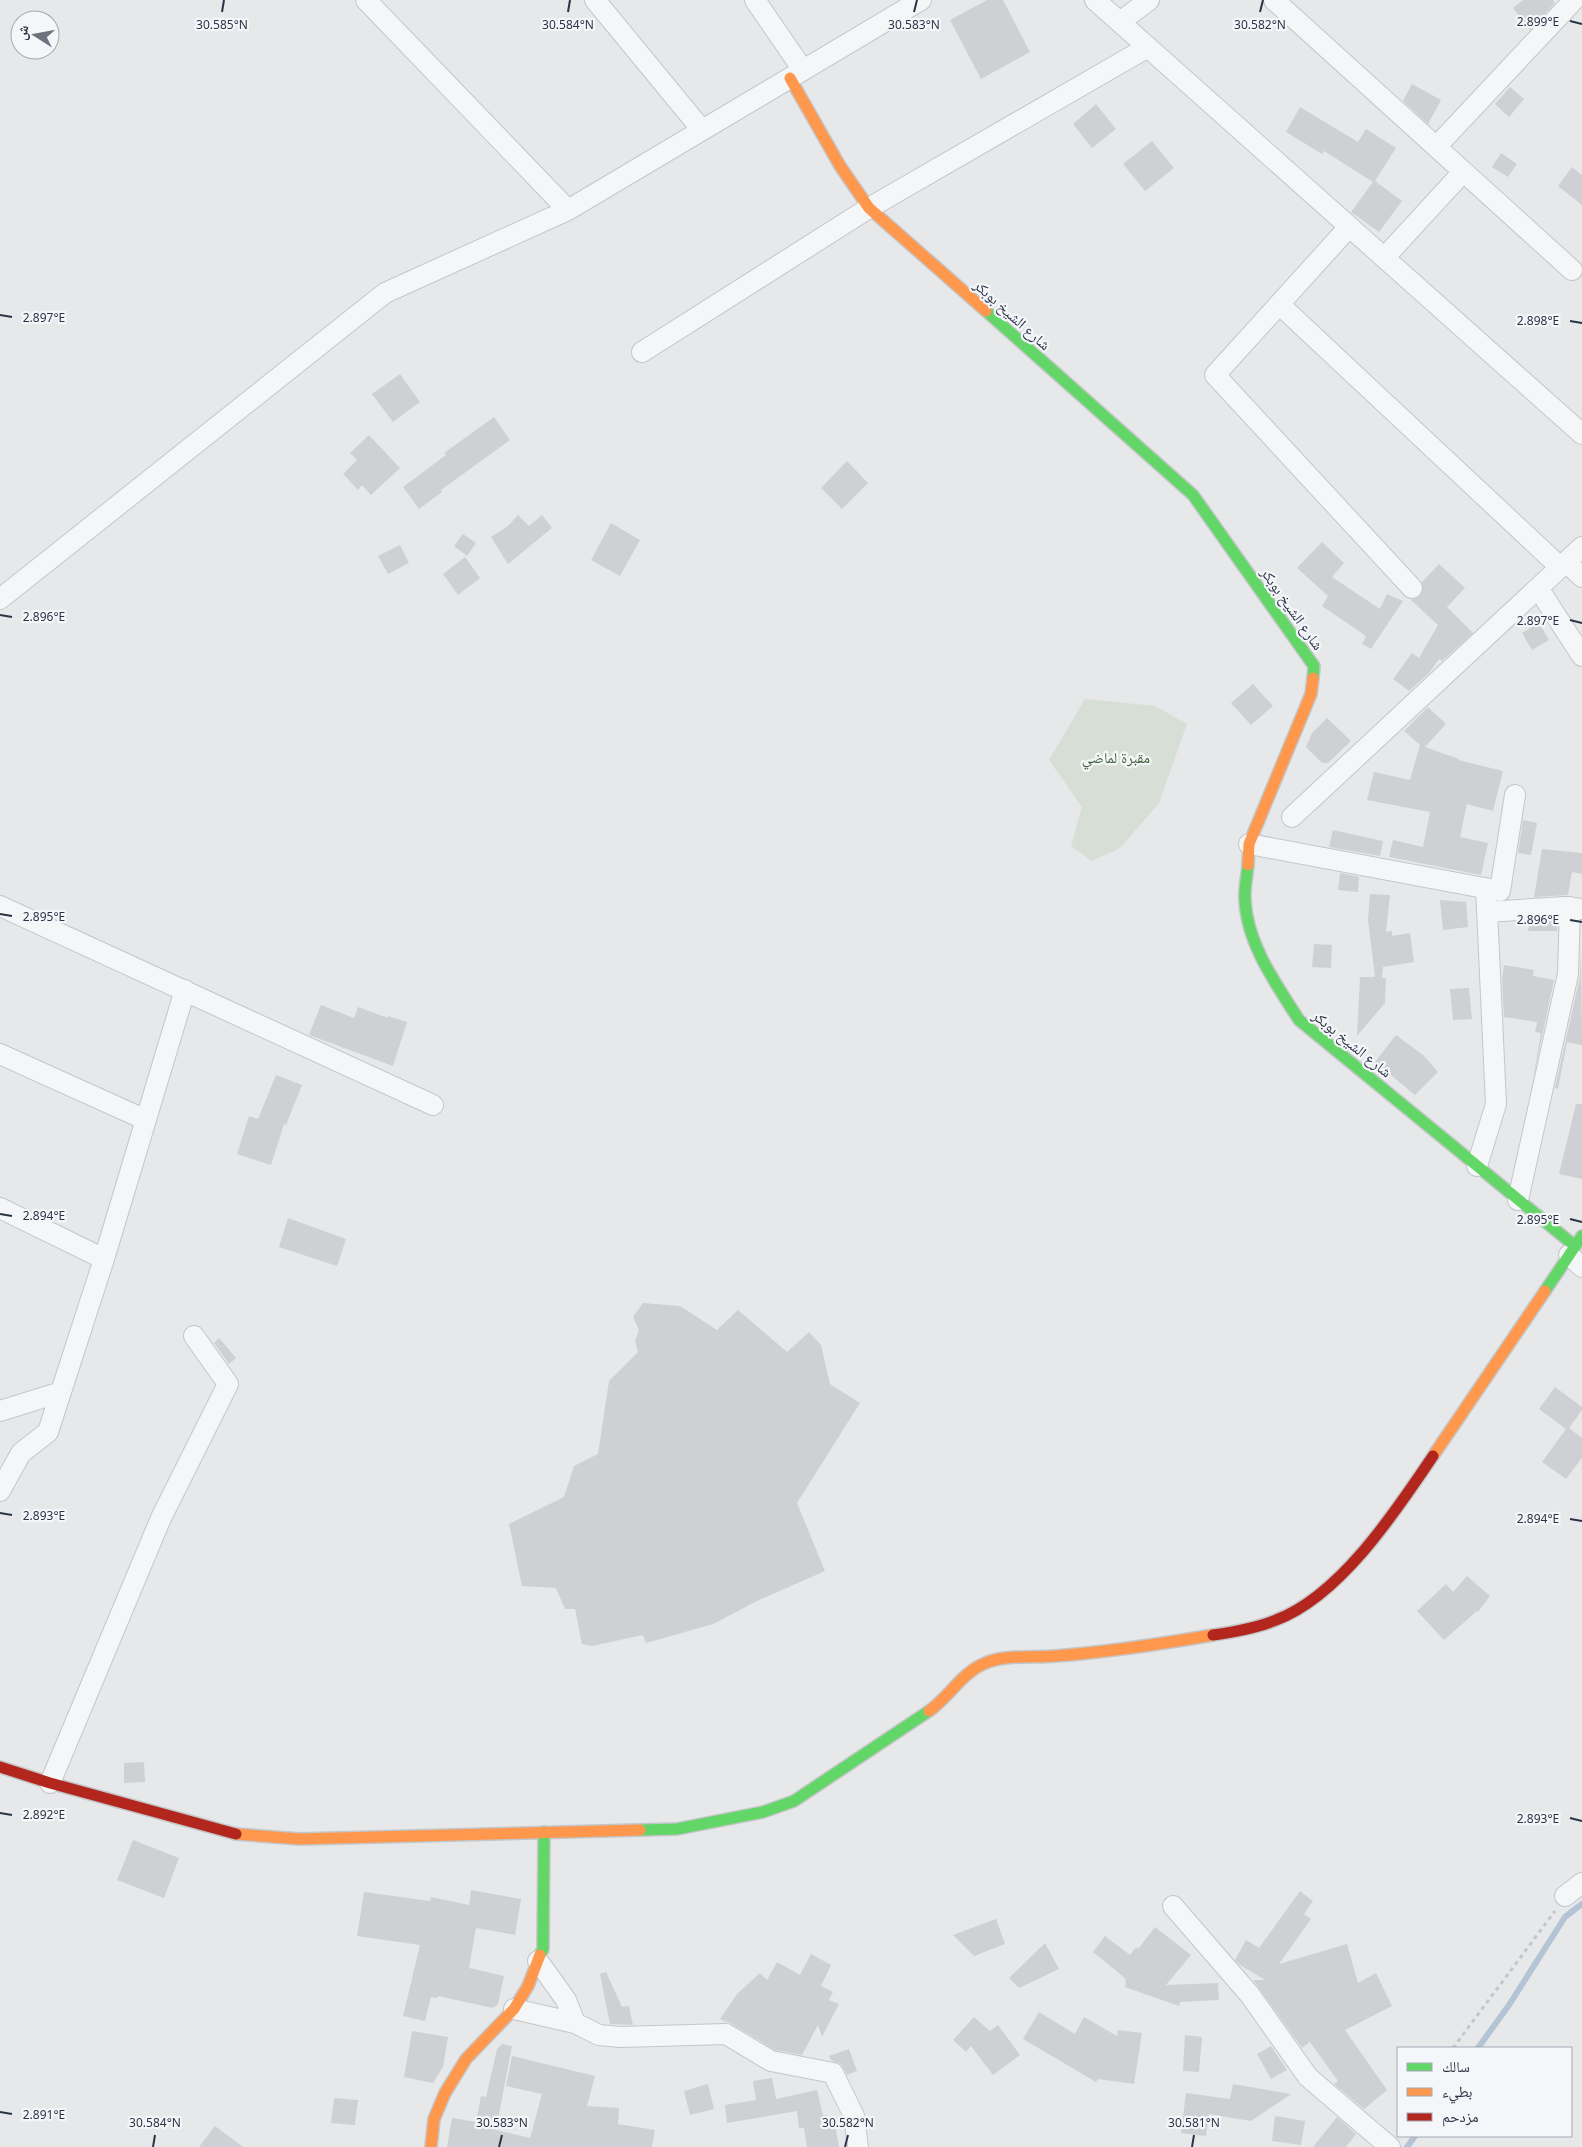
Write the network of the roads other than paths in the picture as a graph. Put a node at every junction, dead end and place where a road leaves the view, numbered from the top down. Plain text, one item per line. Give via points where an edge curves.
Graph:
1 (366, 0) edge
2 (595, 0) edge
3 (755, 0) edge
4 (921, 0) edge
5 (1095, 0) edge
6 (1149, 0) edge
7 (1274, 0) edge
8 (1566, 3) edge
9 (1120, 22) junction
10 (1148, 47) junction
11 (796, 74) junction
12 (702, 130) junction
13 (1436, 147) junction
14 (1463, 172) junction
15 (869, 208) junction
16 (568, 210) junction
17 (1349, 227) junction
18 (1384, 258) junction
19 (1572, 270) dead end
20 (1279, 304) junction
21 (642, 352) dead end
22 (1582, 434) edge
23 (1582, 547) edge
24 (1563, 565) junction
25 (1582, 577) edge
26 (1412, 588) dead end
27 (1538, 588) junction
28 (0, 599) edge
29 (1582, 656) edge
30 (1515, 795) dead end
31 (1292, 817) dead end
32 (1249, 844) junction
33 (1486, 888) junction
34 (0, 906) edge
35 (1576, 908) edge
36 (1487, 912) junction
37 (185, 990) junction
38 (0, 1054) edge
39 (433, 1104) dead end
40 (146, 1120) junction
41 (1476, 1166) junction
42 (1518, 1200) junction
43 (0, 1208) edge
44 (1582, 1236) edge
45 (1575, 1256) edge
46 (104, 1259) junction
47 (194, 1336) dead end
48 (61, 1392) junction
49 (0, 1411) edge
50 (0, 1491) edge
51 (0, 1767) edge
52 (50, 1783) junction
53 (544, 1832) junction
54 (1582, 1883) edge
55 (1565, 1896) road end
56 (1174, 1906) dead end
57 (538, 1961) junction
58 (514, 2009) junction
59 (575, 2024) junction
60 (432, 2147) edge
61 (858, 2147) edge
62 (1390, 2147) edge

1 - 16 street
2 - 12 street
3 - 11 street
4 - 11 street
5 - 9 street
6 - 9 street
7 - 13 street
8 - 13 street
9 - 10 street
10 - 15 street
10 - 17 street
11 - 12 street
11 - 15 street, شارع الشيخ بوبكر via 840,166
12 - 16 street
13 - 14 street
14 - 18 street
14 - 19 street
15 - 21 street
15 - 32 street, شارع الشيخ بوبكر via 1193,495 1314,666 1311,694
16 - 28 street via 385,294
17 - 18 street
17 - 20 street
18 - 22 street
20 - 24 street
20 - 26 street via 1215,374
23 - 24 street
24 - 25 street
24 - 27 street
27 - 29 street
27 - 31 street
30 - 33 street via 1500,891
32 - 33 street
32 - 41 street, شارع الشيخ بوبكر via 1245,901 1253,938 1272,977 1299,1020
33 - 36 street
34 - 37 street
35 - 36 street
35 - 42 street via 1568,974
36 - 41 street via 1496,1104
37 - 39 street
37 - 40 street
38 - 40 street
40 - 46 street
41 - 42 street, شارع الشيخ بوبكر
42 - 45 street, شارع الشيخ بوبكر
43 - 46 street
44 - 45 street
45 - 53 street via 1390,1519 1352,1563 1315,1598 1277,1620 1228,1634 1155,1645 985,1663 969,1672 941,1703 833,1776 794,1801 763,1812 677,1829
46 - 48 street
47 - 52 street via 228,1384 161,1518
48 - 49 street
48 - 50 street via 48,1432 21,1453
51 - 52 street
52 - 53 street via 229,1834 300,1839
53 - 57 street via 545,1888 542,1949
54 - 55 street
56 - 62 street via 1250,1995 1308,2077
57 - 58 street
57 - 59 street via 566,2000
58 - 59 street
58 - 60 street via 466,2059 445,2093 434,2120
59 - 61 street via 599,2035 621,2037 726,2034 772,2061 833,2073 854,2116

